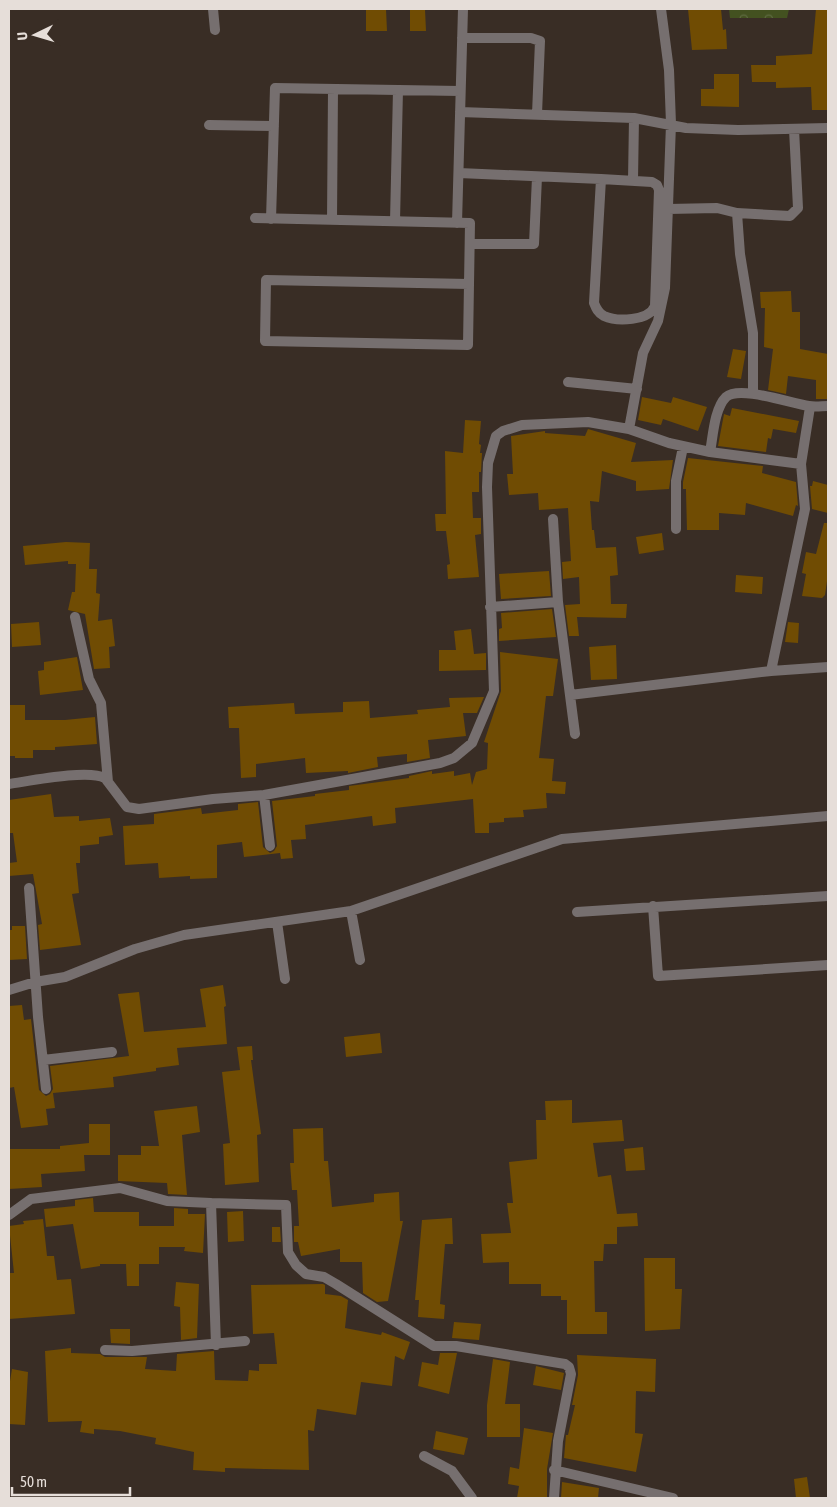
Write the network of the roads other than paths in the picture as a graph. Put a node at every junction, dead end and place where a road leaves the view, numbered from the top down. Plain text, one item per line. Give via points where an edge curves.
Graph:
1 (213, 9) edge
2 (463, 9) edge
3 (661, 9) edge
4 (215, 30) dead end
5 (462, 38) junction
6 (333, 89) junction
7 (398, 90) junction
8 (460, 91) junction
9 (460, 112) junction
10 (537, 114) junction
11 (634, 118) junction
12 (671, 124) junction
13 (209, 125) dead end
14 (274, 126) junction
15 (828, 128) edge
16 (794, 129) junction
17 (458, 173) junction
18 (537, 178) junction
19 (601, 179) junction
20 (633, 180) junction
21 (668, 209) junction
22 (737, 213) junction
23 (255, 218) dead end
24 (271, 219) junction
25 (332, 220) junction
26 (395, 221) junction
27 (457, 223) junction
28 (470, 244) junction
29 (469, 284) junction
30 (568, 382) dead end
31 (637, 389) junction
32 (753, 394) junction
33 (828, 406) edge
34 (810, 407) junction
35 (629, 429) junction
36 (684, 447) junction
37 (710, 452) junction
38 (801, 464) junction
39 (554, 519) dead end
40 (676, 529) dead end
41 (558, 602) junction
42 (490, 607) junction
43 (75, 617) dead end
44 (828, 667) edge
45 (772, 671) junction
46 (570, 695) junction
47 (575, 734) dead end
48 (108, 782) junction
49 (9, 784) edge
50 (264, 795) junction
51 (828, 816) edge
52 (270, 846) dead end
53 (29, 888) dead end
54 (828, 896) edge
55 (653, 906) junction
56 (350, 911) junction
57 (577, 912) dead end
58 (277, 922) junction
59 (360, 960) dead end
60 (828, 965) edge
61 (285, 979) dead end
62 (35, 982) junction
63 (9, 990) edge
64 (112, 1052) dead end
65 (43, 1060) junction
66 (46, 1088) dead end
67 (211, 1202) junction
68 (9, 1215) edge
69 (245, 1341) dead end
70 (216, 1346) junction
71 (105, 1350) dead end
72 (424, 1456) dead end
73 (554, 1470) junction
74 (472, 1498) edge
75 (554, 1498) edge
76 (673, 1498) edge

1 - 4 street
2 - 5 street
3 - 12 street via 669,70
5 - 8 street
5 - 10 street via 531,38 540,42
6 - 7 street
6 - 14 street via 275,88
6 - 25 street
7 - 8 street
7 - 26 street
8 - 9 street
9 - 10 street
9 - 17 street
10 - 11 street
11 - 12 street
11 - 20 street
12 - 16 street via 686,128
12 - 21 street
13 - 14 street
14 - 24 street
15 - 16 street
16 - 22 street via 798,208 795,213 790,216
17 - 18 street
17 - 27 street
18 - 19 street
18 - 28 street via 534,244
19 - 20 street
19 - 20 street via 594,303 606,317 641,319 652,313 656,306 659,190 652,182
21 - 22 street via 717,208
21 - 31 street via 663,308 643,353
22 - 32 street via 740,254 752,319
23 - 24 street
24 - 25 street
25 - 26 street
26 - 27 street
27 - 28 street via 470,223
28 - 29 street
29 - 29 street via 468,345 265,341 266,280
30 - 31 street
31 - 35 street
32 - 34 street
32 - 37 street via 727,397 717,418
33 - 34 street
34 - 38 street
35 - 36 street
35 - 42 street via 566,422 522,425 496,436 490,454 488,479
36 - 37 street
36 - 40 street via 676,481
37 - 38 street
38 - 45 street via 805,509
39 - 41 street
41 - 42 street
41 - 46 street
42 - 50 street via 494,691 477,734 466,750 440,764
43 - 48 street via 89,679 101,703
44 - 45 street
45 - 46 street
46 - 47 street
48 - 49 street via 100,775 92,774
48 - 50 street via 123,804 133,808
50 - 52 street
51 - 56 street via 562,839
53 - 62 street
54 - 55 street
55 - 57 street
55 - 60 street via 658,976
56 - 58 street
56 - 59 street
58 - 61 street
58 - 62 street via 184,936 135,950 65,977
62 - 63 street
62 - 65 street
64 - 65 street
65 - 66 street
67 - 68 street via 171,1202 120,1188 37,1198 27,1201
67 - 70 street
67 - 73 street via 286,1205 288,1252 300,1270 336,1284 434,1346 456,1346 567,1365 571,1374
69 - 70 street
70 - 71 street
72 - 74 street via 452,1471
73 - 75 street
73 - 76 street

